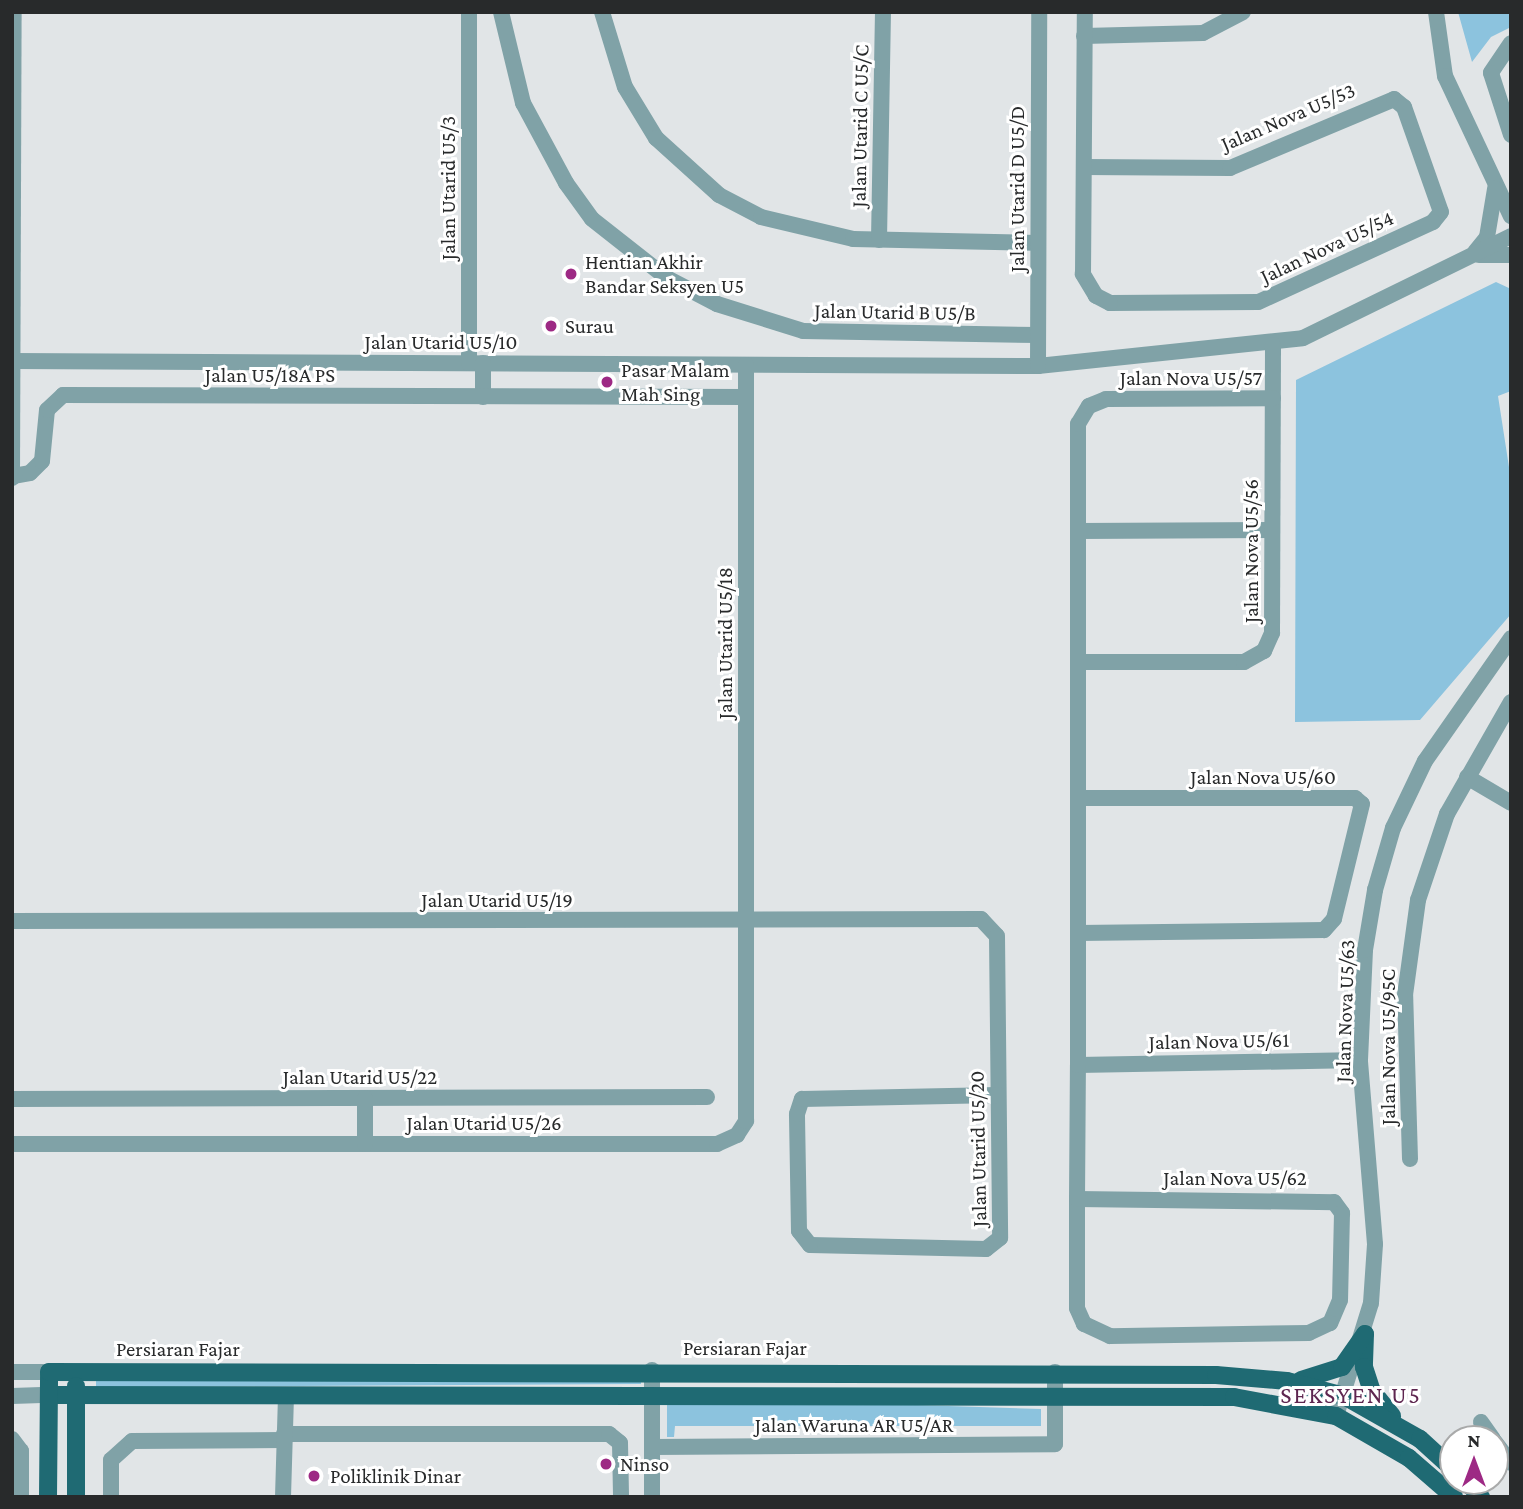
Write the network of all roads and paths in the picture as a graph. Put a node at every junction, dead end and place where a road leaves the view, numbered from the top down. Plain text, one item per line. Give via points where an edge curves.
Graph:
1 (14, 12) edge
2 (470, 12) edge
3 (501, 12) edge
4 (603, 12) edge
5 (883, 12) edge
6 (1039, 12) edge
7 (1085, 12) edge
8 (1243, 12) edge
9 (1436, 12) edge
10 (1218, 17) edge
11 (1084, 36) junction
12 (1511, 43) edge
13 (13, 108) edge
14 (1511, 135) edge
15 (1084, 167) junction
16 (1495, 189) junction
17 (1511, 216) edge
18 (1433, 222) joint
19 (1511, 236) edge
20 (879, 240) junction
21 (1038, 243) junction
22 (1511, 255) edge
23 (1471, 257) junction
24 (1038, 335) junction
25 (1273, 345) junction
26 (14, 361) edge
27 (476, 363) junction
28 (746, 365) junction
29 (1038, 366) junction
30 (483, 397) junction
31 (746, 397) junction
32 (1273, 398) junction
33 (12, 477) edge
34 (1272, 530) junction
35 (1078, 531) junction
36 (1511, 638) edge
37 (1078, 662) junction
38 (1511, 702) edge
39 (1467, 777) junction
40 (1077, 798) junction
41 (1511, 803) edge
42 (981, 919) joint
43 (12, 921) edge
44 (746, 921) junction
45 (1077, 933) junction
46 (1360, 1060) junction
47 (1077, 1065) junction
48 (999, 1094) junction
49 (707, 1097) dead end
50 (365, 1098) junction
51 (12, 1099) edge
52 (12, 1144) edge
53 (365, 1144) junction
54 (1410, 1159) dead end
55 (1077, 1199) junction
56 (1365, 1334) junction
57 (652, 1370) junction
58 (12, 1372) edge
59 (49, 1372) junction
60 (77, 1372) junction
61 (1055, 1372) junction
62 (1287, 1381) junction
63 (652, 1393) junction
64 (1055, 1394) junction
65 (48, 1395) junction
66 (76, 1395) junction
67 (12, 1396) edge
68 (286, 1396) junction
69 (1344, 1396) junction
70 (1336, 1416) junction
71 (1480, 1422) dead end
72 (1482, 1425) edge
73 (284, 1437) junction
74 (13, 1439) edge
75 (1420, 1439) junction
76 (653, 1447) junction
77 (1439, 1456) edge
78 (21, 1497) edge
79 (48, 1497) edge
80 (76, 1497) edge
81 (111, 1497) edge
82 (283, 1497) edge
83 (621, 1497) edge
84 (652, 1497) edge
85 (1454, 1497) edge

1 - 13 street
2 - 27 street, Jalan Utarid U5/3
3 - 24 street, Jalan Utarid B U5/B via 523,103 566,183 592,219 667,278 717,304 803,331
4 - 20 street via 625,87 679,163 761,218
5 - 20 street, Jalan Utarid C U5/C
6 - 21 street, Jalan Utarid D U5/D
7 - 11 street
8 - 10 street
9 - 16 street via 1445,76
10 - 11 street via 1203,33
11 - 15 street
12 - 14 street via 1490,73
13 - 26 street
15 - 18 street, Jalan Nova U5/53 via 1230,168 1381,100 1404,107 1440,200
15 - 18 street, Jalan Nova U5/54 via 1083,274 1096,296 1110,303 1258,302
16 - 17 street
16 - 23 street via 1487,237
19 - 23 street, Jalan Utarid U5/10
20 - 21 street
21 - 24 street, Jalan Utarid D U5/D
22 - 23 street
23 - 25 street, Jalan Utarid U5/10 via 1334,326
24 - 29 street, Jalan Utarid D U5/D
25 - 29 street, Jalan Utarid U5/10
25 - 32 street, Jalan Nova U5/56
26 - 27 street, Jalan Utarid U5/10
26 - 33 street
27 - 28 street, Jalan Utarid U5/10
27 - 30 street, Jalan Utarid U5/3
28 - 29 street, Jalan Utarid U5/10
28 - 31 street, Jalan Utarid U5/18
30 - 31 street, Jalan U5/18A PS
30 - 33 street, Jalan U5/18A PS via 63,395 47,410 42,461 30,473
31 - 44 street, Jalan Utarid U5/18
32 - 34 street, Jalan Nova U5/56
32 - 35 street, Jalan Nova U5/57 via 1106,399 1089,406 1078,424
34 - 35 street
34 - 37 street, Jalan Nova U5/56 via 1272,634 1264,651 1244,662
35 - 37 street
36 - 46 street, Jalan Nova U5/63 via 1425,761 1393,828 1365,950
37 - 40 street
38 - 39 street, Jalan Nova U5/95C
39 - 41 street
39 - 54 street, Jalan Nova U5/95C via 1432,857 1409,946 1404,1040
40 - 45 street
40 - 45 street, Jalan Nova U5/60 via 1355,798 1362,804 1334,919 1324,930
42 - 44 street, Jalan Utarid U5/19
42 - 48 street, Jalan Utarid U5/20 via 996,936
43 - 44 street, Jalan Utarid U5/19
44 - 53 street, Jalan Utarid U5/26 via 746,1121 737,1135 717,1144
45 - 47 street
46 - 47 street, Jalan Nova U5/61
46 - 56 street, Jalan Nova U5/63 via 1375,1244
47 - 55 street
48 - 48 street, Jalan Utarid U5/20 via 1000,1238 986,1249 810,1245 799,1231 797,1171 803,1099
49 - 50 street, Jalan Utarid U5/22
50 - 51 street, Jalan Utarid U5/22
50 - 53 street
52 - 53 street, Jalan Utarid U5/26
55 - 55 street, Jalan Nova U5/62 via 1077,1308 1084,1324 1110,1336 1320,1329 1340,1300 1342,1213 1334,1202
56 - 62 main road via 1342,1367 1321,1378
56 - 69 street, Jalan Nova U5/63
56 - 75 main road via 1364,1367 1372,1391
57 - 60 main road, Persiaran Fajar
57 - 61 main road, Persiaran Fajar
57 - 63 street
58 - 59 street, Persiaran Fajar
59 - 60 main road, Persiaran Fajar
59 - 65 main road
60 - 66 main road
61 - 62 main road, Persiaran Fajar
61 - 64 street
62 - 69 main road, Persiaran Fajar
63 - 64 main road
63 - 68 main road
63 - 76 street
64 - 70 main road via 1234,1397
64 - 76 street, Jalan Waruna AR U5/AR via 1055,1444
65 - 66 main road
65 - 67 street
65 - 79 main road
66 - 68 main road
66 - 80 main road
68 - 73 street
69 - 70 street, Jalan Nova U5/63
69 - 75 main road, Persiaran Fajar
70 - 85 main road via 1409,1458
71 - 72 street
73 - 81 street via 132,1441 111,1461
73 - 82 street
73 - 83 street via 609,1434 620,1443
74 - 78 street via 21,1451
75 - 77 main road, Persiaran Fajar
76 - 84 street

